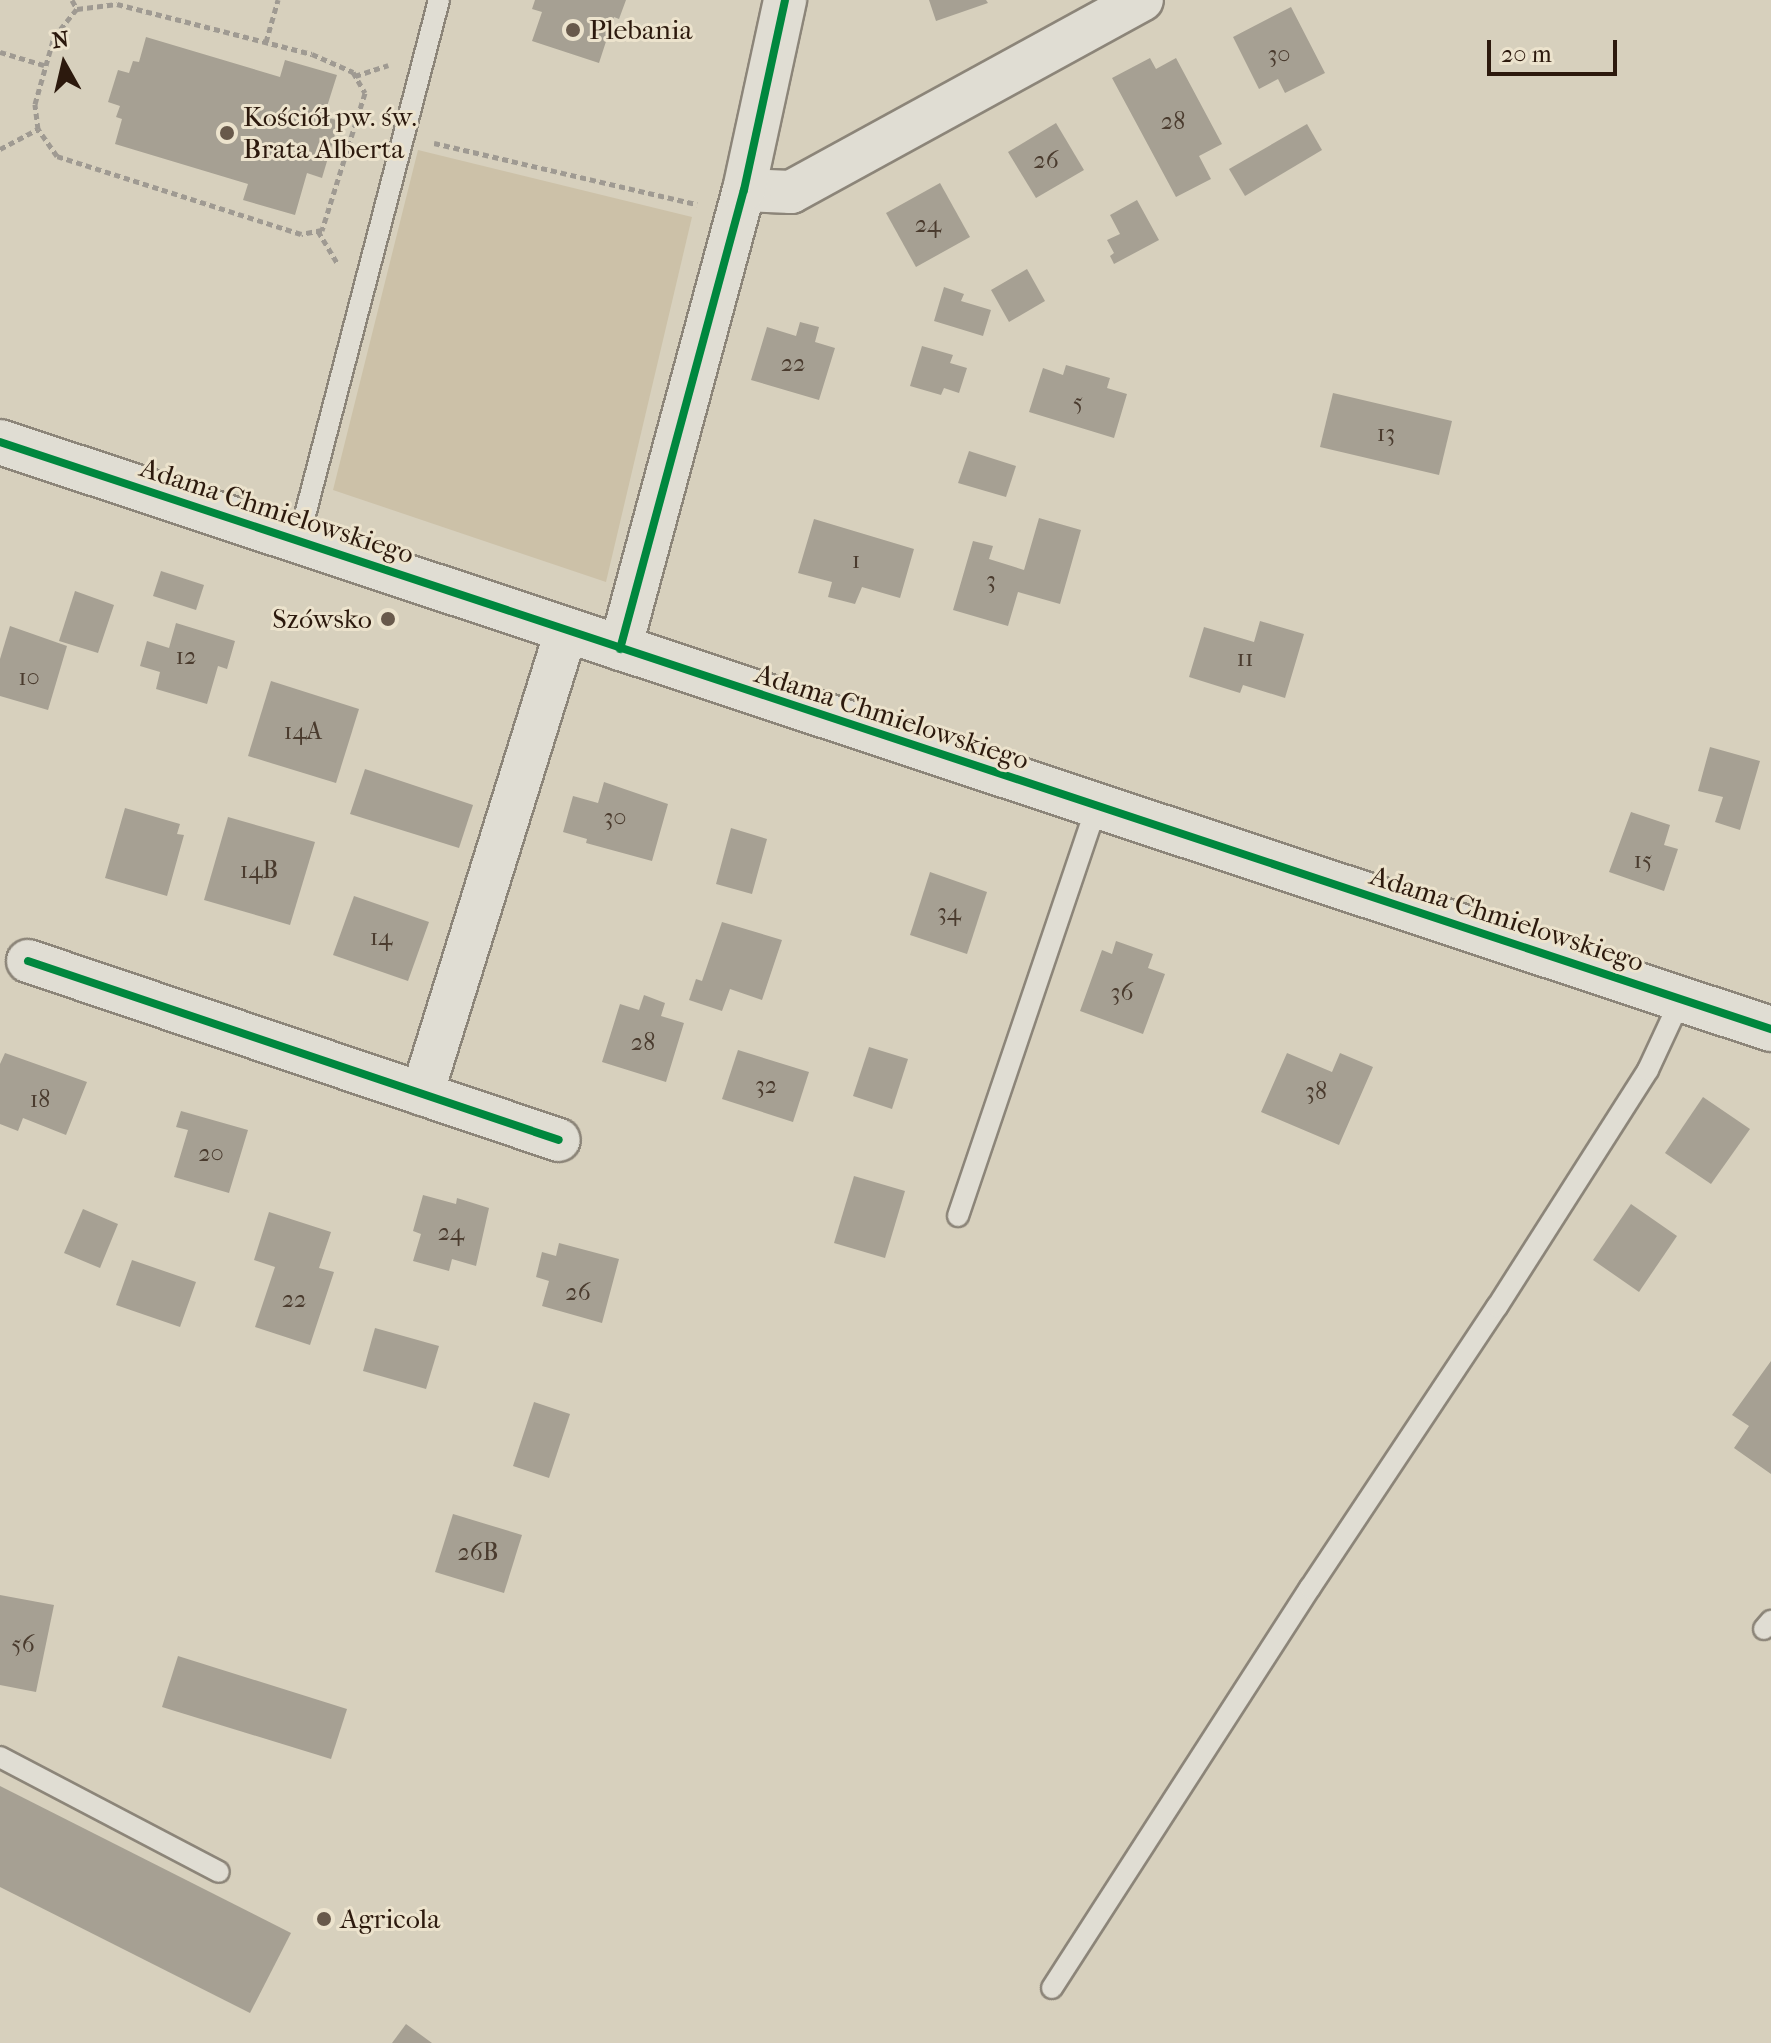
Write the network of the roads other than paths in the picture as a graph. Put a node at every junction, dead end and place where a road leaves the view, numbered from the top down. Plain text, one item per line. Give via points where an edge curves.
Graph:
1 (439, 0) edge
2 (785, 0) edge
3 (1142, 0) edge
4 (741, 202) junction
5 (0, 442) edge
6 (298, 542) junction
7 (566, 631) junction
8 (620, 649) junction
9 (1096, 808) junction
10 (28, 961) dead end
11 (1681, 999) junction
12 (1771, 1029) edge
13 (422, 1094) junction
14 (559, 1140) dead end
15 (958, 1216) dead end
16 (0, 1757) edge
17 (219, 1872) dead end
18 (1052, 1988) dead end

1 - 6 lane
2 - 4 street
3 - 4 street via 791,192
4 - 8 street
5 - 6 street, Adama Chmielowskiego
6 - 7 street, Adama Chmielowskiego
7 - 8 street, Adama Chmielowskiego
7 - 13 street
8 - 9 street, Adama Chmielowskiego
9 - 11 street, Adama Chmielowskiego
9 - 15 lane
10 - 13 street
11 - 12 street, Adama Chmielowskiego
11 - 18 lane via 1648,1070
13 - 14 street
16 - 17 lane

